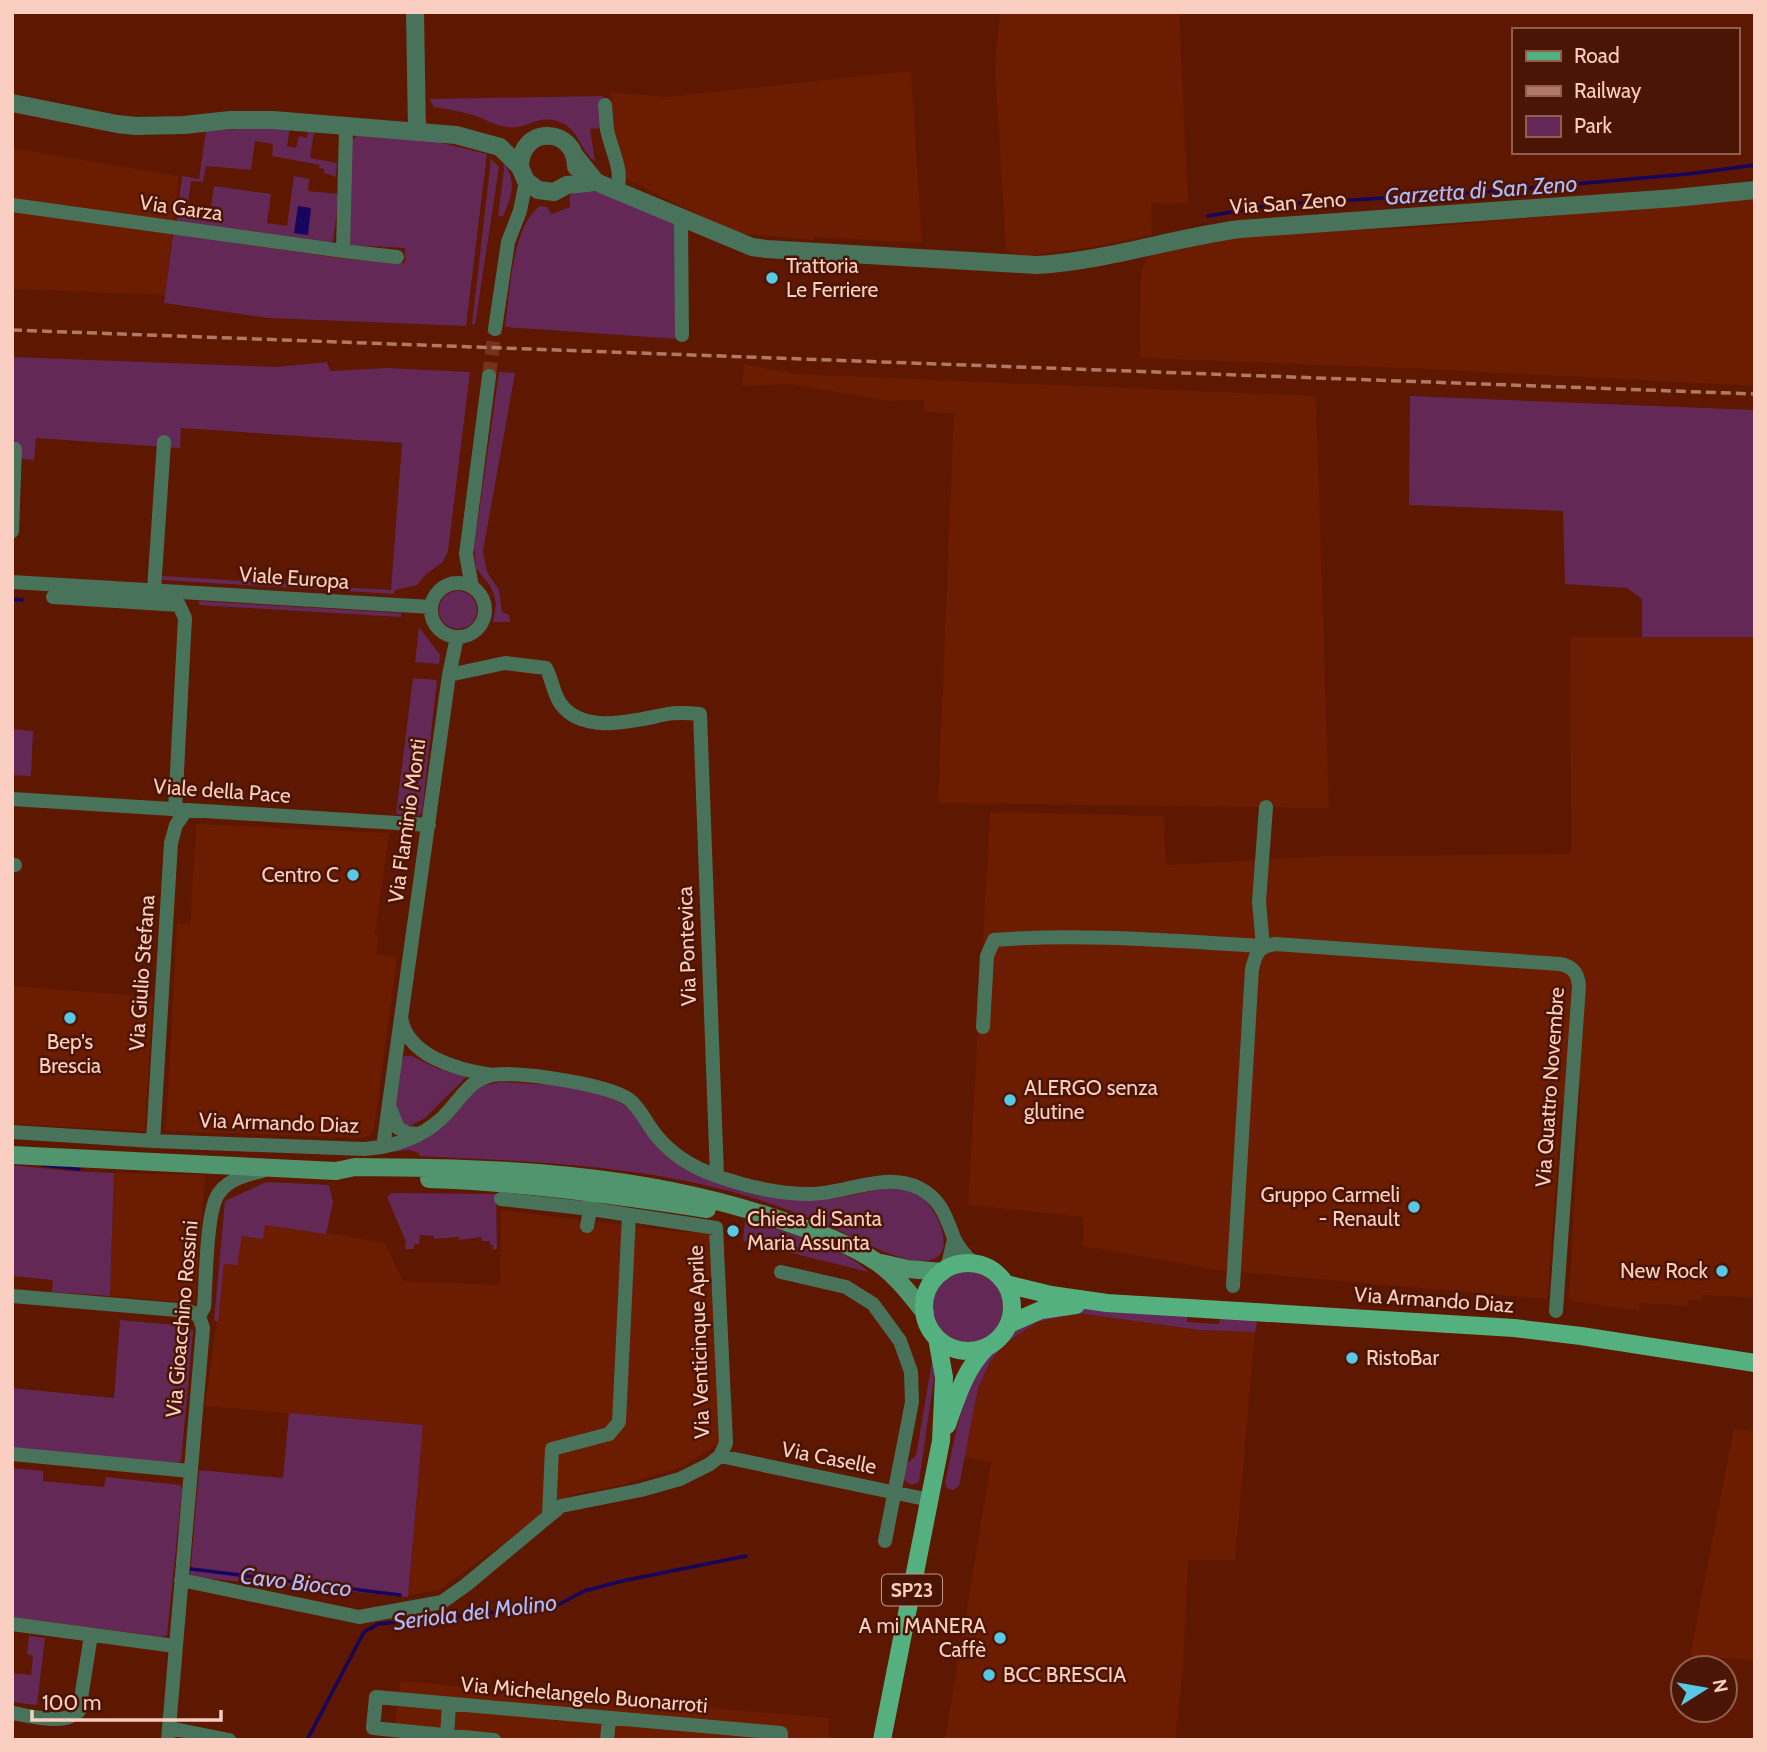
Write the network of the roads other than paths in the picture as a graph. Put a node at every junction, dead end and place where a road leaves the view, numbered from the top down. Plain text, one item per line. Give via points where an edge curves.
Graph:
1 (415, 12) edge
2 (12, 103) edge
3 (605, 105) dead end
4 (346, 128) junction
5 (417, 132) junction
6 (532, 141) junction
7 (500, 147) junction
8 (575, 156) junction
9 (523, 174) junction
10 (596, 182) junction
11 (567, 185) junction
12 (1755, 190) edge
13 (616, 191) junction
14 (546, 192) junction
15 (12, 205) edge
16 (520, 211) junction
17 (681, 218) junction
18 (343, 251) junction
19 (397, 257) dead end
20 (495, 329) tunnel mouth
21 (682, 335) dead end
22 (489, 376) tunnel mouth
23 (164, 443) dead end
24 (15, 449) dead end
25 (12, 531) edge
26 (466, 554) junction
27 (12, 582) edge
28 (452, 584) junction
29 (472, 587) junction
30 (154, 590) junction
31 (53, 597) dead end
32 (431, 607) junction
33 (457, 637) junction
34 (449, 675) junction
35 (12, 799) edge
36 (1266, 807) dead end
37 (180, 810) junction
38 (429, 824) junction
39 (1263, 946) junction
40 (400, 1012) junction
41 (983, 1027) dead end
42 (414, 1044) junction
43 (394, 1057) junction
44 (468, 1070) junction
45 (494, 1075) junction
46 (468, 1087) junction
47 (388, 1102) junction
48 (12, 1132) edge
49 (419, 1134) junction
50 (153, 1141) junction
51 (383, 1147) junction
52 (12, 1155) edge
53 (274, 1168) junction
54 (336, 1171) junction
55 (717, 1176) junction
56 (622, 1181) junction
57 (501, 1199) dead end
58 (592, 1200) junction
59 (695, 1207) junction
60 (629, 1215) junction
61 (780, 1219) junction
62 (674, 1222) junction
63 (587, 1226) dead end
64 (716, 1228) joint
65 (954, 1239) junction
66 (875, 1261) junction
67 (973, 1264) junction
68 (944, 1271) junction
69 (781, 1272) dead end
70 (1006, 1284) junction
71 (1233, 1286) dead end
72 (12, 1296) edge
73 (1107, 1303) junction
74 (1556, 1311) dead end
75 (925, 1313) junction
76 (199, 1316) junction
77 (1009, 1324) junction
78 (937, 1338) junction
79 (986, 1348) junction
80 (1755, 1363) edge
81 (941, 1441) junction
82 (12, 1454) edge
83 (720, 1456) junction
84 (190, 1471) junction
85 (894, 1492) junction
86 (930, 1500) junction
87 (549, 1515) junction
88 (885, 1541) dead end
89 (181, 1580) junction
90 (12, 1624) edge
91 (91, 1635) junction
92 (175, 1646) junction
93 (449, 1705) junction
94 (12, 1713) edge
95 (609, 1718) junction
96 (168, 1734) edge
97 (447, 1735) junction
98 (414, 1736) edge
99 (781, 1736) edge
100 (229, 1740) edge
101 (494, 1740) edge
102 (607, 1740) edge
103 (882, 1740) edge

1 - 5 street
2 - 4 street via 127,125 273,120
3 - 13 street via 618,177
4 - 5 street
4 - 18 street
5 - 7 street via 456,135
6 - 7 street
6 - 8 street via 558,137
6 - 9 street via 522,152
7 - 9 street
8 - 10 street
8 - 11 street via 575,172
9 - 14 street via 538,191
9 - 16 street
10 - 11 street
10 - 13 street, Via San Zeno
11 - 14 street
12 - 17 street, Via San Zeno via 1253,228 1057,264 766,250
13 - 17 street, Via San Zeno
14 - 16 street
15 - 18 street, Via Garza
16 - 20 street via 508,242
17 - 21 street
18 - 19 street, Via Garza
22 - 26 street
23 - 30 street
24 - 25 street
26 - 28 street
26 - 29 street
27 - 30 street, Viale Europa
28 - 29 street
28 - 32 street via 436,595
29 - 33 street via 482,599 484,614 478,628
30 - 32 street, Viale Europa
31 - 37 street, Via Giulio Stefana via 179,605 185,618
32 - 33 street via 437,628
33 - 34 street, Via Flaminio Monti
34 - 38 street, Via Flaminio Monti
34 - 55 street, Via Pontevica via 505,663 546,668 566,710 590,721 700,714
35 - 37 street, Viale della Pace
36 - 39 street via 1259,902
37 - 38 street, Viale della Pace
37 - 50 street, Via Giulio Stefana via 172,843
38 - 40 street, Via Flaminio Monti
39 - 41 street, Via Quattro Novembre via 994,940 987,957
39 - 71 street via 1252,969
39 - 74 street, Via Quattro Novembre via 1572,968 1579,986
40 - 42 street via 403,1028
40 - 43 street, Via Flaminio Monti
42 - 43 street via 400,1047
42 - 44 street via 428,1055
43 - 47 street, Via Flaminio Monti
44 - 45 street
44 - 46 street
45 - 46 street, Via Armando Diaz
45 - 55 street, Via Armando Diaz via 615,1091 636,1106 670,1150
46 - 49 street, Via Armando Diaz via 440,1119
47 - 49 street via 398,1128
47 - 51 street, Via Flaminio Monti
48 - 50 street, Via Armando Diaz
49 - 51 street, Via Armando Diaz
50 - 51 street, Via Armando Diaz via 344,1150
52 - 53 main road, Via Armando Diaz
53 - 54 main road, Via Armando Diaz
53 - 76 street, Via Gioacchino Rossini via 242,1176 216,1196 204,1307
54 - 56 main road, Via Armando Diaz via 355,1167 481,1168
54 - 58 main road, Via Armando Diaz via 353,1177 482,1181
55 - 65 street, Via Armando Diaz via 808,1195 905,1183 938,1203
56 - 58 main road, Via Armando Diaz
56 - 61 main road, Via Armando Diaz via 713,1198
57 - 58 street, Via Armando Diaz
58 - 59 main road, Via Armando Diaz
58 - 60 street, Via Armando Diaz
58 - 63 street
59 - 61 main road, Via Armando Diaz
59 - 62 street
60 - 62 street, Via Armando Diaz
60 - 87 street via 619,1422 609,1434 552,1449
61 - 66 main road, Via Armando Diaz
62 - 64 street, Via Armando Diaz
64 - 83 street, Via Venticinque Aprile via 726,1443
65 - 67 street, Via Armando Diaz
65 - 68 street
66 - 68 main road, Via Armando Diaz
66 - 75 main road, Via Armando Diaz via 902,1284
67 - 68 main road
67 - 70 main road via 989,1269
68 - 75 main road via 928,1290
69 - 85 street via 846,1287 873,1304 900,1341 911,1372 912,1402
70 - 73 main road, Via Armando Diaz
70 - 77 main road via 1012,1304
72 - 76 street via 190,1311
73 - 77 main road, Via Armando Diaz via 1041,1310
73 - 80 main road, Via Armando Diaz via 1514,1328
75 - 78 main road
76 - 84 street, Via Gioacchino Rossini via 203,1328
77 - 79 main road
78 - 79 main road via 960,1351
78 - 81 main road, SP23 via 944,1377
79 - 81 main road, SP23 via 963,1381
81 - 86 main road, SP23
82 - 84 street
83 - 85 street, Via Caselle
83 - 87 street, Via Venticinque Aprile via 680,1479 562,1506
84 - 89 street, Via Gioacchino Rossini
85 - 86 street, Via Caselle
85 - 88 street
86 - 103 main road, SP23
87 - 89 street, Via Venticinque Aprile via 442,1602 415,1608 359,1617
89 - 92 street, Via Gioacchino Rossini
90 - 91 street
91 - 92 street
91 - 94 street via 79,1711 64,1719
92 - 96 street, Via Gioacchino Rossini
93 - 95 street, Via Michelangelo Buonarroti
93 - 97 street
93 - 98 street, Via Michelangelo Buonarroti via 376,1698 373,1728
95 - 99 street, Via Michelangelo Buonarroti
95 - 102 street
96 - 100 street
97 - 98 street
97 - 101 street

